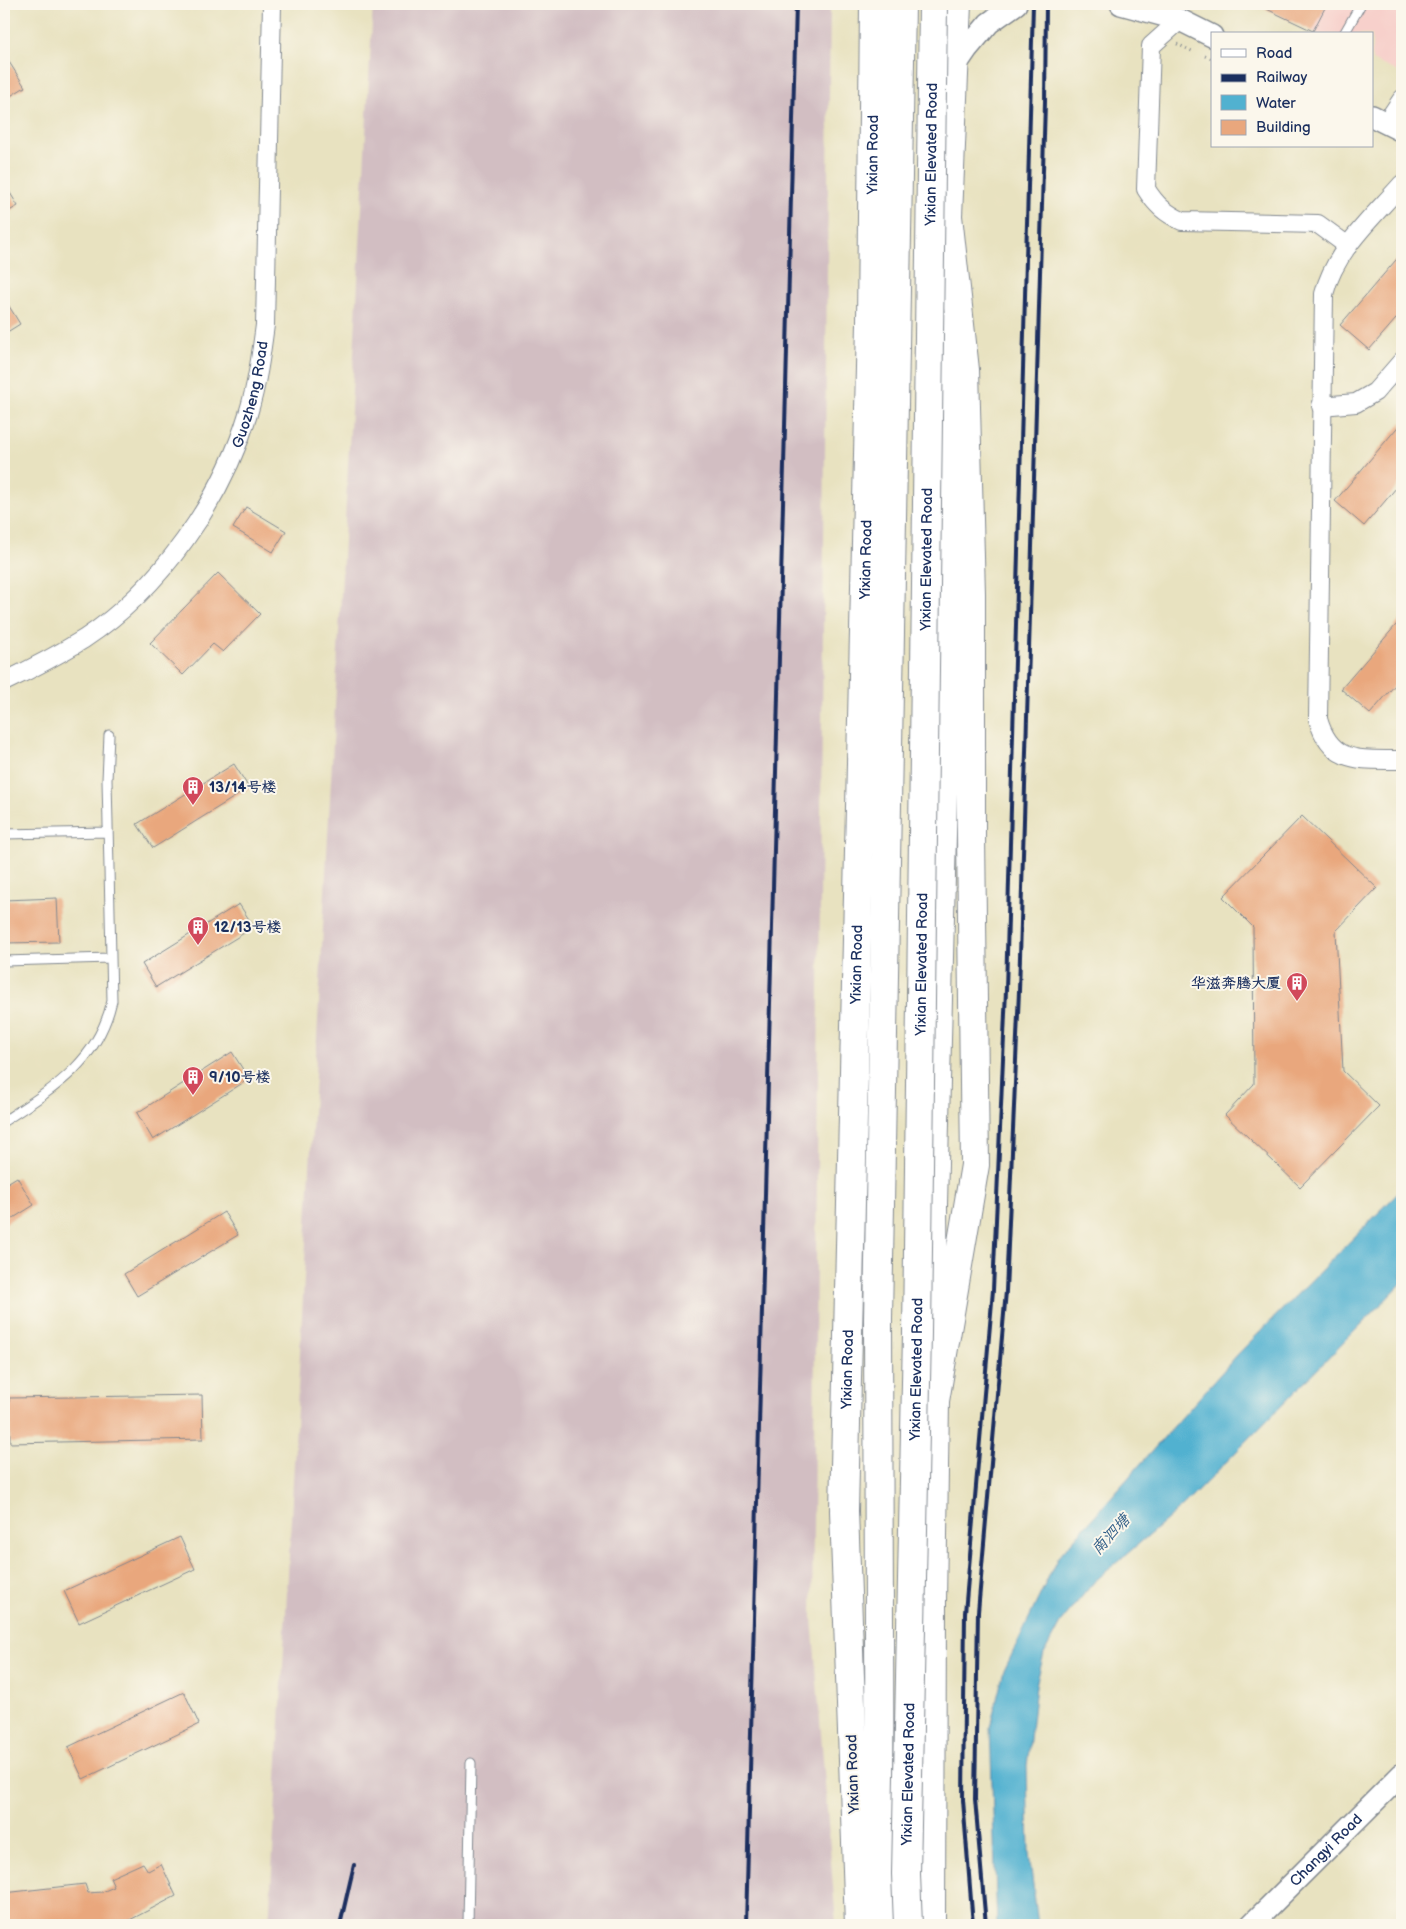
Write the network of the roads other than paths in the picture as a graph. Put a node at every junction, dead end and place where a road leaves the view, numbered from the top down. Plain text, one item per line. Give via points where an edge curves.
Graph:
1 (272, 4) edge
2 (874, 4) edge
3 (901, 4) edge
4 (932, 4) edge
5 (956, 4) edge
6 (1016, 4) edge
7 (1121, 4) edge
8 (1361, 4) edge
9 (1146, 7) edge
10 (1180, 20) junction
11 (1345, 32) edge
12 (1211, 36) edge
13 (954, 68) junction
14 (1402, 99) edge
15 (1387, 124) edge
16 (1402, 184) edge
17 (1348, 246) junction
18 (930, 285) junction
19 (1402, 361) edge
20 (1321, 406) junction
21 (4, 682) edge
22 (109, 735) dead end
23 (1402, 760) edge
24 (108, 832) junction
25 (4, 834) edge
26 (111, 958) junction
27 (4, 961) edge
28 (4, 1122) edge
29 (935, 1401) junction
30 (471, 1763) dead end
31 (1402, 1774) edge
32 (468, 1925) edge
33 (859, 1925) edge
34 (880, 1925) edge
35 (908, 1925) edge
36 (931, 1925) edge
37 (1251, 1925) edge

1 - 21 street, Guozheng Road via 265,325 248,414 233,456 188,535 130,602 85,638
2 - 33 main road, Yixian Road via 871,323 844,1511
3 - 34 main road, Yixian Elevated Road via 878,1320
4 - 18 main road, Yixian Elevated Road, bridge
4 - 29 main road via 907,1214
5 - 13 main road
6 - 13 street via 989,23
7 - 9 street
8 - 11 lane
9 - 10 street
10 - 12 street
10 - 17 street via 1151,46 1146,189 1156,205 1182,221 1318,224
13 - 29 main road via 948,216 965,370 971,594 975,1164
14 - 15 street
16 - 17 street
17 - 20 street via 1328,278 1324,294
18 - 29 main road, bridge via 946,379 949,545 933,1205
18 - 35 main road, Yixian Elevated Road, bridge via 917,1342 906,1874
19 - 20 street via 1374,392 1356,403
20 - 23 street via 1318,719 1329,743 1341,755
22 - 24 lane
24 - 25 lane
24 - 26 lane
26 - 27 lane
26 - 28 lane via 112,1001 96,1044 76,1068
29 - 36 main road
30 - 32 lane
31 - 37 street, Changyi Road

